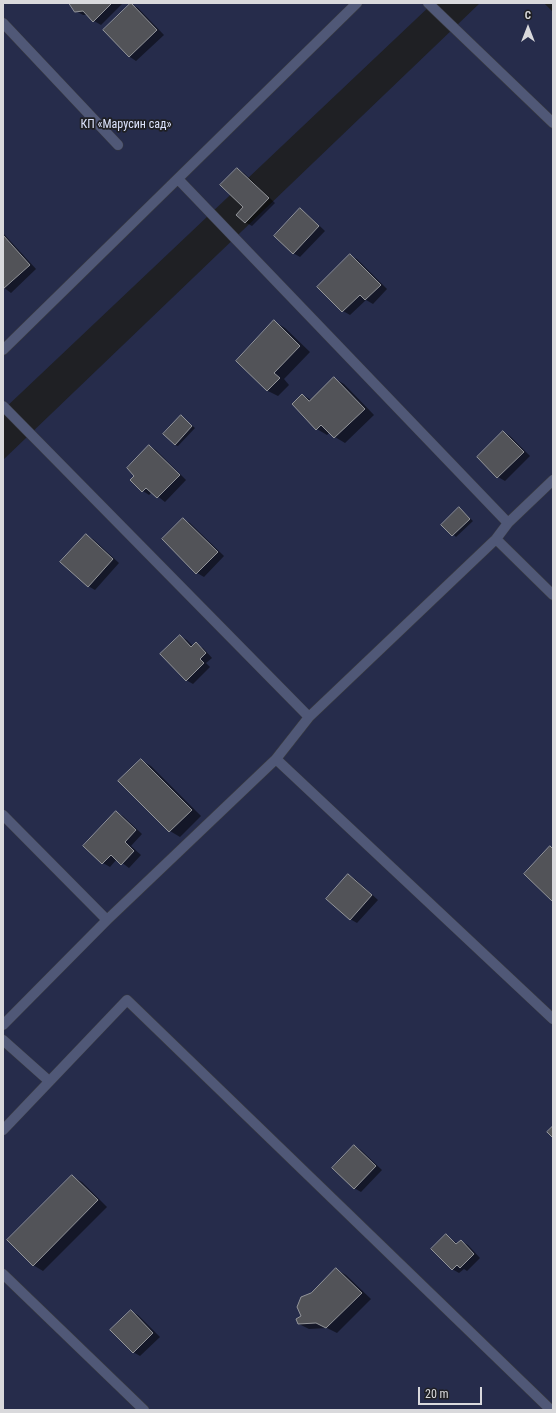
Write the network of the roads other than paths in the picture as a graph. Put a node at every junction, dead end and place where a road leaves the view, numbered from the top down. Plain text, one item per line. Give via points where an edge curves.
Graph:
1 (357, 3) edge
2 (428, 3) edge
3 (3, 23) edge
4 (553, 123) edge
5 (118, 145) dead end
6 (178, 179) junction
7 (3, 350) edge
8 (3, 406) edge
9 (553, 480) edge
10 (508, 524) junction
11 (496, 539) junction
12 (553, 595) edge
13 (309, 718) junction
14 (276, 759) junction
15 (3, 815) edge
16 (107, 920) junction
17 (553, 1019) edge
18 (3, 1025) edge
19 (3, 1040) edge
20 (48, 1081) junction
21 (3, 1130) edge
22 (3, 1274) edge
23 (144, 1410) edge
24 (552, 1410) edge

1 - 6 lane
2 - 4 lane
3 - 5 lane
6 - 7 lane
6 - 10 lane
8 - 13 lane
9 - 10 lane
10 - 11 lane
11 - 12 lane
11 - 13 lane
13 - 14 lane
14 - 16 lane
14 - 17 lane
15 - 16 lane
16 - 18 lane
19 - 20 lane
20 - 21 lane
20 - 24 lane via 127,1000
22 - 23 lane

